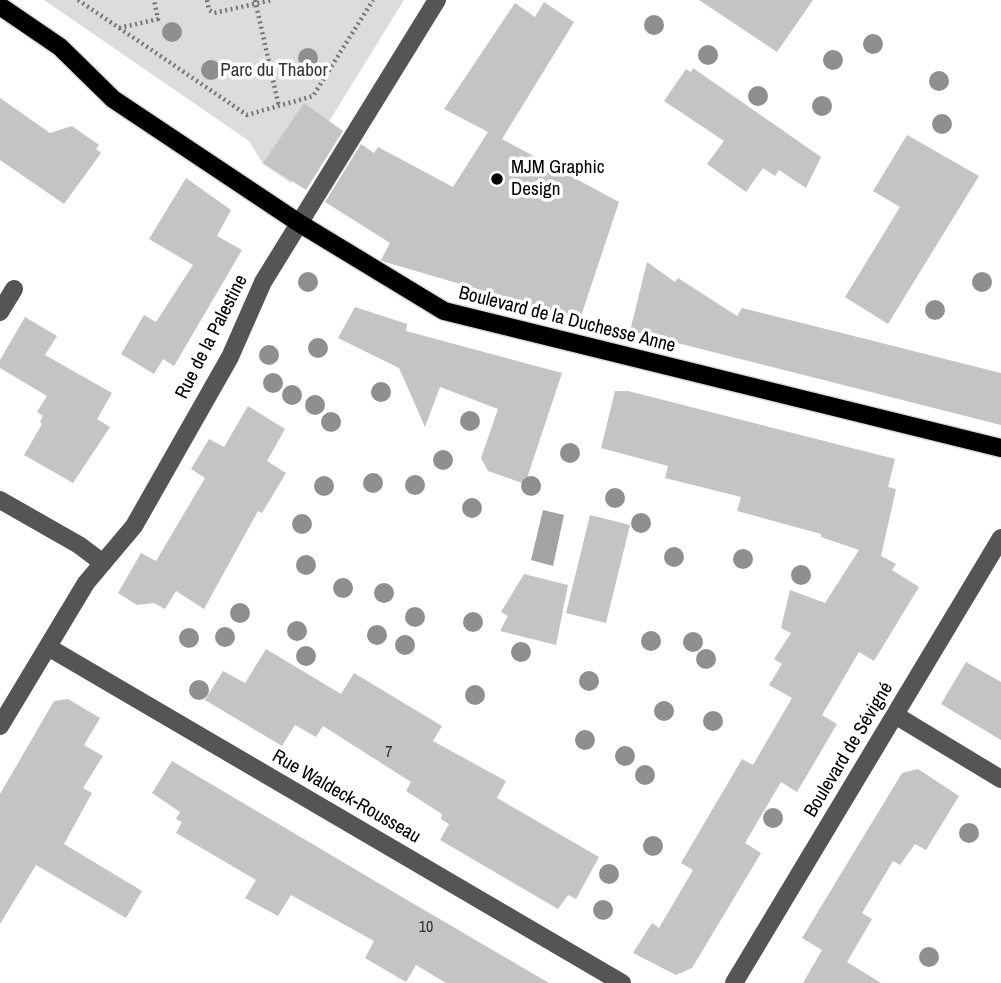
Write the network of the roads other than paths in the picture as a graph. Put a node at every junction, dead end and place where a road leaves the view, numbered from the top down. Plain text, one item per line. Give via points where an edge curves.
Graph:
1 (437, 0) edge
2 (0, 6) edge
3 (299, 223) junction
4 (14, 289) dead end
5 (0, 312) edge
6 (1001, 448) edge
7 (0, 500) edge
8 (1001, 538) edge
9 (103, 563) junction
10 (48, 647) junction
11 (895, 715) junction
12 (0, 726) edge
13 (1001, 779) edge
14 (622, 983) edge
15 (734, 983) edge

1 - 3 street, Rue de la Palestine
2 - 3 main road, Boulevard de la Duchesse Anne via 60,47 113,99
3 - 6 main road, Boulevard de la Duchesse Anne via 444,311
3 - 9 street, Rue de la Palestine via 134,526
4 - 5 street
7 - 9 street
8 - 11 street, Boulevard de Sévigné
9 - 10 street, Rue de la Palestine
10 - 12 street, Rue de la Palestine
10 - 14 street, Rue Waldeck-Rousseau
11 - 13 street
11 - 15 street, Boulevard de Sévigné

